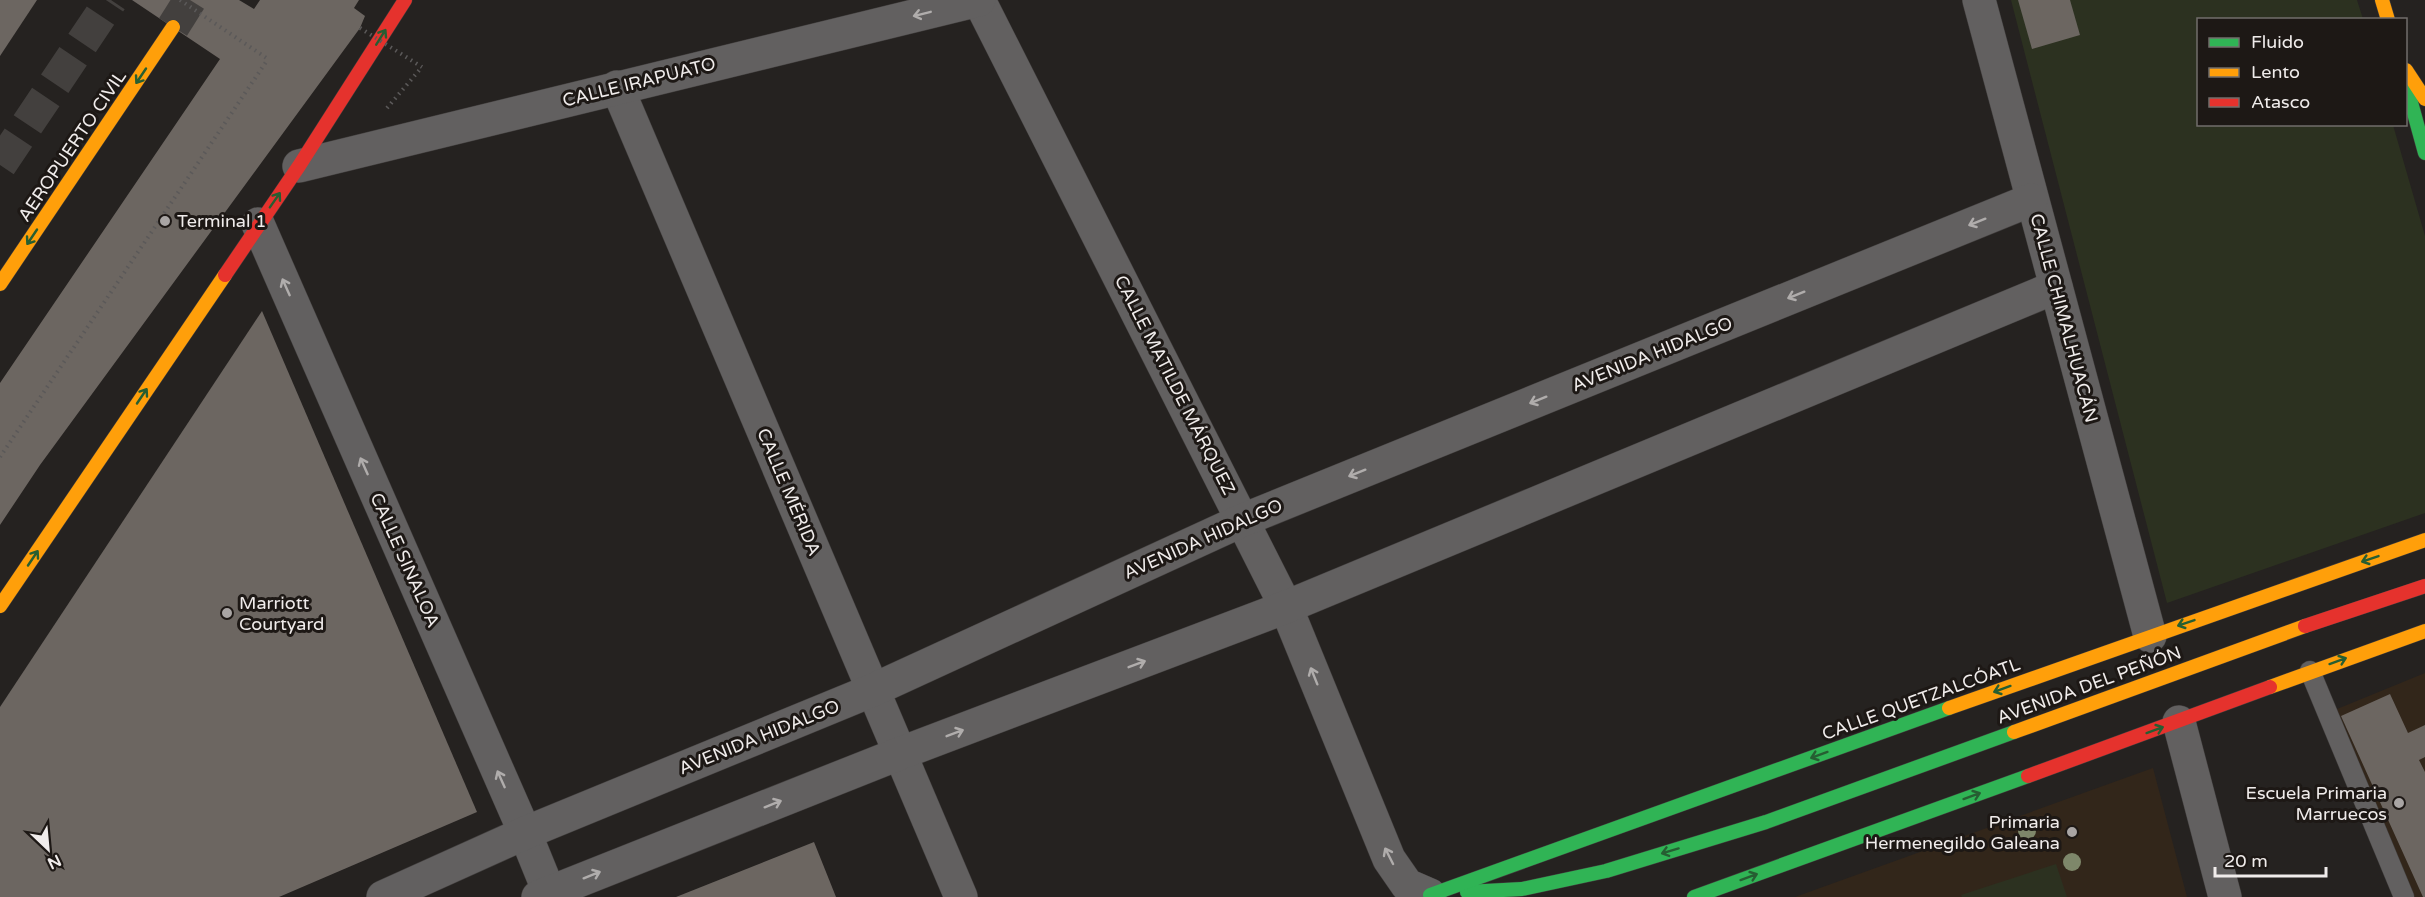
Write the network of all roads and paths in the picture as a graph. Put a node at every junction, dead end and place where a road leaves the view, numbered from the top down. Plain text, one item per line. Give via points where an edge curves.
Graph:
1 (180, 0) edge
2 (405, 0) edge
3 (979, 0) edge
4 (1979, 0) edge
5 (2382, 0) edge
6 (2387, 18) edge
7 (173, 27) tunnel mouth
8 (360, 28) dead end
9 (2407, 72) edge
10 (617, 87) junction
11 (2407, 88) edge
12 (2425, 99) edge
13 (394, 113) dead end
14 (2425, 153) edge
15 (299, 166) junction
16 (2031, 200) junction
17 (258, 224) junction
18 (0, 284) edge
19 (2056, 287) junction
20 (0, 457) edge
21 (1243, 520) junction
22 (2425, 540) edge
23 (2425, 586) edge
24 (0, 606) edge
25 (1286, 607) junction
26 (2425, 631) edge
27 (2150, 636) junction
28 (2310, 671) junction
29 (873, 690) junction
30 (2179, 722) junction
31 (901, 753) junction
32 (1766, 822) junction
33 (525, 833) junction
34 (1668, 866) dead end
35 (546, 895) edge
36 (1430, 895) junction
37 (383, 897) edge
38 (961, 897) edge
39 (1694, 897) edge
40 (2224, 897) edge
41 (2404, 897) edge

1 - 20 path, bridge via 268,58
15 -> 2 main road
3 -> 10 street, CALLE IRAPUATO
3 - 21 street, CALLE MATILDE MÁRQUEZ
4 - 16 street, CALLE CHIMALHUACÁN
5 - 6 main road
7 -> 18 main road, AEROPUERTO CIVIL
8 - 13 path, bridge via 422,67 387,108
9 - 12 main road
10 - 15 street, CALLE IRAPUATO
10 - 29 street, CALLE MÉRIDA
11 - 14 main road
17 -> 15 main road
16 - 19 street, CALLE CHIMALHUACÁN
16 -> 21 street, AVENIDA HIDALGO
24 -> 17 main road
33 -> 17 street, CALLE SINALOA
19 - 25 street
19 - 27 street, CALLE CHIMALHUACÁN
21 - 25 street, CALLE MATILDE MÁRQUEZ
21 - 29 street, AVENIDA HIDALGO
22 -> 27 main road, CALLE QUETZALCÓATL
23 - 32 main road, AVENIDA DEL PEÑÓN via 2343,612
31 -> 25 street
36 -> 25 street, CALLE MATILDE MÁRQUEZ via 1407,885 1389,859
28 -> 26 main road
27 -> 36 main road, CALLE QUETZALCÓATL
28 - 30 main road
28 - 41 lane
29 - 31 street, CALLE MÉRIDA
29 - 33 street, AVENIDA HIDALGO
39 -> 30 main road
30 - 40 street
35 -> 31 street
31 - 38 street, CALLE MÉRIDA
32 - 34 main road, AVENIDA DEL PEÑÓN
32 -> 36 main road, AVENIDA DEL PEÑÓN via 1606,871 1522,889
33 - 35 street, CALLE SINALOA
33 - 37 street, AVENIDA HIDALGO

